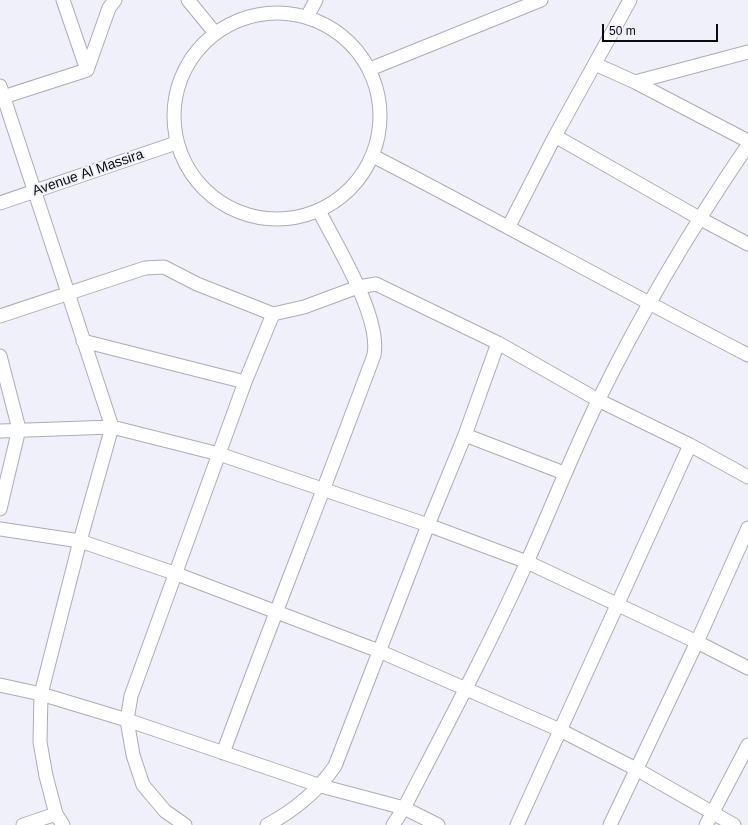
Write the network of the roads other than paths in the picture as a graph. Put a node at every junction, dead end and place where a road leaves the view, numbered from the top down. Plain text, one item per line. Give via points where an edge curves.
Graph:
1 (63, 0) edge
2 (115, 0) edge
3 (188, 0) edge
4 (316, 0) edge
5 (541, 0) edge
6 (630, 0) edge
7 (307, 17) junction
8 (215, 33) junction
9 (748, 52) edge
10 (595, 64) junction
11 (370, 69) junction
12 (87, 70) junction
13 (635, 82) junction
14 (1, 94) edge
15 (555, 136) junction
16 (748, 141) edge
17 (176, 143) junction
18 (748, 145) edge
19 (373, 156) junction
20 (36, 191) junction
21 (0, 203) edge
22 (319, 211) junction
23 (698, 218) junction
24 (509, 226) junction
25 (748, 244) edge
26 (358, 287) junction
27 (68, 293) junction
28 (649, 304) junction
29 (273, 314) junction
30 (0, 316) edge
31 (83, 341) junction
32 (498, 343) junction
33 (748, 355) edge
34 (0, 356) edge
35 (245, 382) junction
36 (598, 400) junction
37 (112, 427) junction
38 (19, 429) junction
39 (0, 431) edge
40 (465, 435) junction
41 (690, 445) junction
42 (219, 454) junction
43 (564, 473) junction
44 (748, 477) edge
45 (324, 490) junction
46 (0, 509) edge
47 (428, 525) junction
48 (748, 528) edge
49 (0, 529) edge
50 (80, 541) junction
51 (527, 562) junction
52 (174, 574) junction
53 (618, 604) junction
54 (275, 613) junction
55 (697, 642) junction
56 (379, 651) junction
57 (748, 668) edge
58 (0, 685) edge
59 (466, 688) junction
60 (41, 694) junction
61 (127, 720) junction
62 (560, 730) junction
63 (748, 745) edge
64 (223, 753) junction
65 (636, 769) junction
66 (321, 786) junction
67 (404, 808) junction
68 (713, 812) junction
69 (56, 814) junction
70 (23, 825) edge
71 (63, 825) edge
72 (185, 825) edge
73 (267, 825) edge
74 (393, 825) edge
75 (438, 825) edge
76 (517, 825) edge
77 (610, 825) edge
78 (706, 825) edge
79 (734, 825) edge

1 - 12 street
2 - 12 street via 109,8
3 - 8 street
4 - 7 street
5 - 11 street
6 - 10 street
7 - 8 street via 275,12 243,18
7 - 11 street via 332,28 354,46
8 - 17 street via 193,55 178,82 172,113
9 - 13 street
10 - 13 street
10 - 15 street
11 - 19 street via 379,97 380,127
12 - 14 street
13 - 16 street
14 - 20 street
15 - 23 street
15 - 24 street
17 - 20 street, Avenue Al Massira
17 - 22 street via 191,176 216,202 249,217 284,220
18 - 23 street
19 - 22 street via 356,183 342,198
19 - 24 street
20 - 21 street, Avenue Al Massira
20 - 27 street
22 - 26 street
23 - 25 street
23 - 28 street
24 - 28 street
26 - 29 street via 304,307
26 - 32 street via 376,284 385,287
26 - 45 street via 375,333 376,344
27 - 29 street via 146,268 164,267 197,284
27 - 30 street
27 - 31 street
28 - 33 street
28 - 36 street
29 - 35 street
31 - 35 street
31 - 37 street
32 - 36 street
32 - 40 street
34 - 38 street
35 - 42 street
36 - 41 street
36 - 43 street
37 - 38 street
37 - 42 street
37 - 50 street
38 - 39 street
38 - 46 street
40 - 43 street
40 - 47 street
41 - 44 street
41 - 53 street
42 - 45 street
42 - 52 street
43 - 51 street
45 - 47 street
45 - 54 street
47 - 51 street
47 - 56 street
48 - 55 street
49 - 50 street
50 - 52 street
50 - 60 street
51 - 53 street
51 - 59 street
52 - 54 street
52 - 61 street via 131,696
53 - 55 street
53 - 62 street
54 - 56 street
54 - 64 street
55 - 57 street
55 - 65 street
56 - 59 street
56 - 66 street via 345,744 335,766
58 - 60 street
59 - 62 street
59 - 67 street
60 - 61 street
60 - 69 street via 40,742
61 - 64 street
61 - 72 street via 133,755 143,785 165,811
62 - 65 street
62 - 76 street
63 - 68 street
64 - 66 street
65 - 68 street
65 - 77 street
66 - 67 street
66 - 73 street via 284,816
67 - 74 street
67 - 75 street
68 - 78 street
68 - 79 street
69 - 70 street
69 - 71 street

